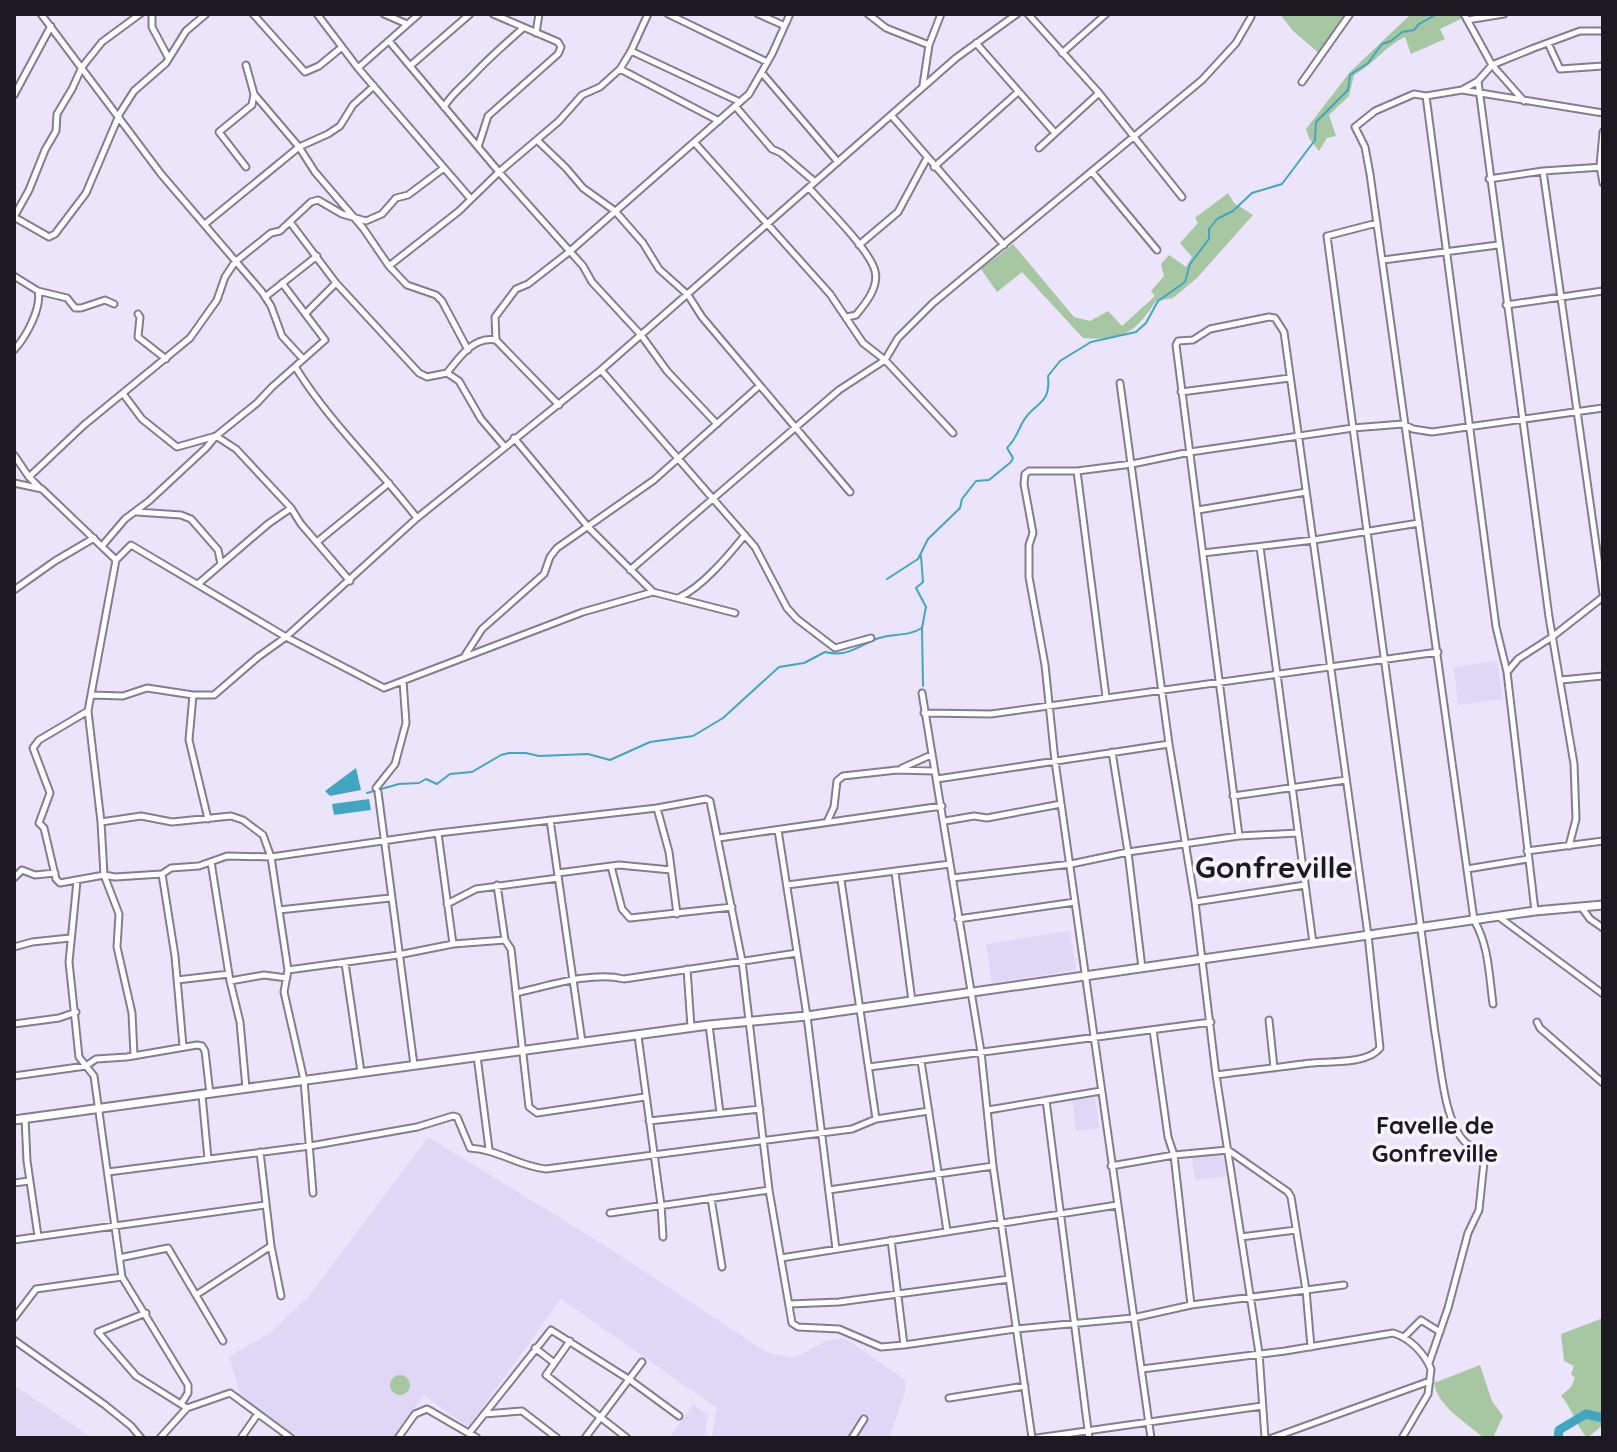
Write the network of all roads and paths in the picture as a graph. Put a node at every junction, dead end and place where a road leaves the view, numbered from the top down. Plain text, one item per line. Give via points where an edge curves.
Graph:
1 (41, 14) edge
2 (140, 14) edge
3 (151, 14) edge
4 (206, 14) edge
5 (253, 14) edge
6 (317, 14) edge
7 (384, 14) edge
8 (419, 14) edge
9 (470, 14) edge
10 (493, 14) edge
11 (539, 14) edge
12 (648, 14) edge
13 (668, 14) edge
14 (758, 14) edge
15 (790, 14) edge
16 (868, 14) edge
17 (941, 14) edge
18 (1017, 14) edge
19 (1028, 14) edge
20 (1106, 14) edge
21 (1350, 14) edge
22 (1504, 14) edge
23 (1251, 17) dead end
24 (1465, 17) edge
25 (407, 24) junction
26 (783, 25) junction
27 (51, 26) junction
28 (523, 28) junction
29 (1603, 31) edge
30 (536, 33) junction
31 (389, 41) junction
32 (976, 43) junction
33 (1548, 43) junction
34 (929, 45) junction
35 (342, 47) junction
36 (631, 51) junction
37 (1062, 53) junction
38 (168, 58) junction
39 (767, 62) junction
40 (246, 65) dead end
41 (1492, 65) junction
42 (410, 66) junction
43 (1603, 66) edge
44 (82, 67) junction
45 (358, 68) junction
46 (620, 69) junction
47 (762, 73) junction
48 (1478, 81) junction
49 (1302, 82) dead end
50 (374, 86) junction
51 (923, 86) junction
52 (1462, 90) junction
53 (1018, 92) junction
54 (1099, 93) junction
55 (254, 94) junction
56 (14, 95) edge
57 (1480, 95) junction
58 (1426, 96) junction
59 (1524, 102) junction
60 (738, 104) junction
61 (444, 107) junction
62 (1603, 113) edge
63 (891, 115) junction
64 (119, 116) junction
65 (719, 121) junction
66 (1603, 132) edge
67 (1055, 133) junction
68 (1134, 137) junction
69 (537, 140) junction
70 (694, 142) junction
71 (299, 147) junction
72 (478, 147) junction
73 (1039, 148) dead end
74 (927, 158) junction
75 (838, 162) junction
76 (1602, 166) edge
77 (246, 167) dead end
78 (934, 167) junction
79 (444, 168) junction
80 (1543, 171) junction
81 (499, 172) junction
82 (1092, 172) junction
83 (1489, 179) junction
84 (815, 182) junction
85 (1603, 183) edge
86 (809, 188) junction
87 (1182, 197) dead end
88 (470, 198) junction
89 (615, 211) junction
90 (14, 217) edge
91 (354, 219) junction
92 (366, 221) junction
93 (290, 222) junction
94 (1377, 223) junction
95 (205, 224) junction
96 (767, 225) junction
97 (363, 228) junction
98 (859, 245) junction
99 (1004, 245) junction
100 (1498, 245) junction
101 (1157, 250) dead end
102 (569, 252) junction
103 (1445, 252) junction
104 (317, 256) junction
105 (1383, 260) junction
106 (235, 262) junction
107 (389, 266) junction
108 (14, 276) edge
109 (282, 283) junction
110 (336, 283) junction
111 (38, 291) junction
112 (1603, 291) edge
113 (49, 294) junction
114 (688, 295) junction
115 (265, 297) junction
116 (1560, 297) junction
117 (40, 300) junction
118 (114, 304) dead end
119 (1506, 305) junction
120 (306, 313) junction
121 (138, 314) dead end
122 (847, 317) junction
123 (641, 335) junction
124 (496, 340) junction
125 (14, 350) edge
126 (468, 350) junction
127 (166, 359) junction
128 (303, 359) junction
129 (885, 360) junction
130 (296, 368) junction
131 (601, 370) junction
132 (447, 373) junction
133 (1290, 378) junction
134 (1120, 383) dead end
135 (759, 386) junction
136 (1181, 392) junction
137 (124, 395) junction
138 (559, 405) junction
139 (1603, 408) edge
140 (1575, 411) junction
141 (1523, 418) junction
142 (717, 424) junction
143 (1403, 424) junction
144 (1469, 425) junction
145 (795, 428) junction
146 (1353, 428) junction
147 (953, 433) dead end
148 (216, 436) junction
149 (1298, 436) junction
150 (514, 438) junction
151 (504, 447) junction
152 (1190, 452) junction
153 (14, 455) edge
154 (677, 457) junction
155 (1132, 464) junction
156 (1077, 471) junction
157 (29, 477) junction
158 (14, 483) edge
159 (389, 483) junction
160 (42, 489) junction
161 (850, 492) dead end
162 (1306, 492) junction
163 (714, 499) junction
164 (291, 508) junction
165 (1198, 510) junction
166 (136, 512) junction
167 (417, 518) junction
168 (1419, 523) junction
169 (589, 528) junction
170 (1367, 531) junction
171 (745, 535) junction
172 (94, 538) junction
173 (1314, 540) junction
174 (317, 542) junction
175 (102, 546) junction
176 (1260, 547) junction
177 (1203, 553) junction
178 (116, 560) junction
179 (221, 564) junction
180 (630, 570) junction
181 (350, 581) junction
182 (198, 584) junction
183 (14, 590) edge
184 (653, 592) junction
185 (1603, 596) edge
186 (678, 598) junction
187 (735, 613) dead end
188 (286, 637) junction
189 (1552, 637) junction
190 (871, 638) dead end
191 (1438, 652) junction
192 (464, 658) junction
193 (1385, 660) junction
194 (1331, 667) junction
195 (1507, 672) junction
196 (1276, 675) junction
197 (1603, 676) edge
198 (1561, 680) junction
199 (403, 681) junction
200 (1217, 683) junction
201 (1162, 690) junction
202 (922, 693) dead end
203 (91, 695) junction
204 (193, 695) junction
205 (1106, 697) junction
206 (1048, 705) junction
207 (88, 711) junction
208 (924, 713) junction
209 (1169, 744) junction
210 (1112, 752) junction
211 (931, 755) junction
212 (1055, 761) junction
213 (897, 770) junction
214 (934, 771) junction
215 (937, 779) junction
216 (1346, 780) junction
217 (1292, 788) junction
218 (1233, 796) junction
219 (1061, 804) junction
220 (942, 806) junction
221 (657, 808) junction
222 (208, 819) junction
223 (550, 820) junction
224 (945, 821) junction
225 (101, 822) junction
226 (826, 823) junction
227 (778, 830) junction
228 (438, 833) junction
229 (1298, 833) junction
230 (1239, 836) junction
231 (719, 838) junction
232 (1603, 841) edge
233 (383, 842) junction
234 (1185, 843) junction
235 (1569, 846) junction
236 (1128, 852) junction
237 (1528, 855) junction
238 (271, 857) junction
239 (211, 862) junction
240 (950, 864) junction
241 (1071, 864) junction
242 (611, 866) junction
243 (1467, 869) junction
244 (671, 870) junction
245 (895, 872) junction
246 (55, 873) junction
247 (162, 874) junction
248 (104, 875) junction
249 (558, 876) junction
250 (14, 878) edge
251 (952, 878) junction
252 (841, 880) junction
253 (77, 881) junction
254 (497, 885) junction
255 (787, 885) junction
256 (1305, 885) junction
257 (390, 898) junction
258 (1075, 902) junction
259 (1195, 902) junction
260 (447, 904) junction
261 (1603, 905) edge
262 (732, 907) junction
263 (1582, 908) junction
264 (279, 910) junction
265 (1535, 911) junction
266 (677, 914) junction
267 (1499, 917) junction
268 (958, 919) junction
269 (1474, 920) junction
270 (1422, 928) junction
271 (1603, 928) edge
272 (1368, 935) junction
273 (70, 938) junction
274 (505, 940) junction
275 (1313, 943) junction
276 (453, 944) junction
277 (14, 947) edge
278 (797, 953) junction
279 (398, 955) junction
280 (1202, 959) junction
281 (742, 961) junction
282 (345, 963) junction
283 (1142, 968) junction
284 (687, 969) junction
285 (288, 970) junction
286 (1085, 976) junction
287 (229, 977) junction
288 (287, 978) junction
289 (177, 980) junction
290 (572, 981) junction
291 (972, 992) junction
292 (516, 993) junction
293 (1603, 994) edge
294 (912, 1001) junction
295 (1493, 1004) dead end
296 (859, 1009) junction
297 (76, 1012) junction
298 (807, 1016) junction
299 (1269, 1020) dead end
300 (1211, 1022) junction
301 (1537, 1022) dead end
302 (748, 1023) junction
303 (14, 1024) edge
304 (709, 1025) junction
305 (691, 1027) junction
306 (1153, 1030) junction
307 (638, 1036) junction
308 (1095, 1037) junction
309 (582, 1042) junction
310 (183, 1046) junction
311 (523, 1049) junction
312 (981, 1052) junction
313 (134, 1055) junction
314 (477, 1056) junction
315 (921, 1061) junction
316 (414, 1065) junction
317 (86, 1066) junction
318 (869, 1067) junction
319 (1274, 1068) junction
320 (361, 1072) junction
321 (1216, 1075) junction
322 (14, 1076) edge
323 (304, 1080) junction
324 (1603, 1083) edge
325 (246, 1088) junction
326 (1101, 1091) junction
327 (206, 1094) junction
328 (645, 1097) junction
329 (1046, 1100) junction
330 (99, 1107) junction
331 (760, 1109) junction
332 (988, 1110) junction
333 (929, 1111) junction
334 (720, 1113) junction
335 (25, 1118) junction
336 (876, 1119) junction
337 (14, 1120) edge
338 (649, 1121) junction
339 (821, 1131) junction
340 (763, 1139) junction
341 (310, 1146) junction
342 (489, 1149) junction
343 (1228, 1150) junction
344 (260, 1152) junction
345 (1174, 1155) junction
346 (655, 1156) junction
347 (208, 1159) junction
348 (993, 1166) junction
349 (1111, 1166) junction
350 (108, 1172) junction
351 (937, 1174) junction
352 (29, 1181) junction
353 (14, 1183) edge
354 (769, 1190) junction
355 (829, 1190) junction
356 (313, 1193) dead end
357 (711, 1198) junction
358 (265, 1205) junction
359 (661, 1205) junction
360 (1117, 1205) junction
361 (610, 1213) dead end
362 (1059, 1213) junction
363 (1001, 1222) junction
364 (115, 1226) junction
365 (1296, 1230) junction
366 (947, 1231) junction
367 (38, 1236) junction
368 (663, 1237) dead end
369 (1241, 1237) junction
370 (14, 1240) edge
371 (891, 1240) junction
372 (271, 1246) junction
373 (836, 1249) junction
374 (119, 1258) junction
375 (781, 1258) junction
376 (722, 1267) dead end
377 (122, 1277) junction
378 (1009, 1279) junction
379 (1344, 1285) dead end
380 (1306, 1290) junction
381 (897, 1293) junction
382 (196, 1295) junction
383 (281, 1296) dead end
384 (1250, 1298) junction
385 (789, 1304) junction
386 (1191, 1305) junction
387 (146, 1313) junction
388 (14, 1318) edge
389 (1133, 1318) junction
390 (1073, 1324) junction
391 (1015, 1329) junction
392 (1440, 1332) junction
393 (1404, 1337) junction
394 (14, 1340) edge
395 (223, 1341) dead end
396 (570, 1341) junction
397 (904, 1345) junction
398 (1311, 1347) junction
399 (535, 1348) junction
400 (1259, 1353) junction
401 (553, 1362) junction
402 (642, 1362) dead end
403 (1429, 1363) junction
404 (1142, 1369) junction
405 (630, 1380) junction
406 (1430, 1381) junction
407 (1025, 1386) junction
408 (949, 1398) dead end
409 (184, 1406) junction
410 (1262, 1406) junction
411 (484, 1414) junction
412 (257, 1415) junction
413 (679, 1416) dead end
414 (601, 1417) junction
415 (864, 1419) dead end
416 (1148, 1423) junction
417 (467, 1431) junction
418 (1089, 1435) edge
419 (141, 1438) edge
420 (160, 1438) edge
421 (241, 1438) edge
422 (291, 1438) edge
423 (398, 1438) edge
424 (458, 1438) edge
425 (477, 1438) edge
426 (557, 1438) edge
427 (585, 1438) edge
428 (627, 1438) edge
429 (852, 1438) edge
430 (1035, 1438) edge
431 (1151, 1438) edge
432 (1265, 1438) edge
433 (1272, 1438) edge
434 (1402, 1438) edge

1 - 27 street
2 - 44 street via 102,42
3 - 38 street
4 - 38 street via 186,31
5 - 35 street via 305,72
6 - 35 street
7 - 25 street
8 - 25 street
9 - 42 street
10 - 28 street
11 - 30 street
12 - 36 street
13 - 39 street
14 - 26 street
15 - 26 street
16 - 34 street via 886,28
17 - 34 street
18 - 32 street
19 - 37 street
20 - 37 street
21 - 49 street
22 - 24 street
23 - 68 street via 1222,61
24 - 41 street
25 - 31 street
26 - 39 street
27 - 44 street
27 - 56 street
28 - 30 street
28 - 61 street via 489,56
29 - 33 street via 1580,31
30 - 72 street via 558,42 558,54 488,116
31 - 42 street
31 - 45 street
32 - 51 street
32 - 53 street
33 - 41 street
33 - 43 street via 1560,69
34 - 51 street
35 - 45 street
36 - 46 street
36 - 60 street
37 - 54 street
38 - 64 street via 134,91
39 - 47 street
40 - 55 street
41 - 48 street
41 - 59 street
42 - 61 street
44 - 64 street
44 - 90 street
45 - 50 street
46 - 65 street
46 - 69 street via 582,95
47 - 60 street
47 - 75 street
48 - 52 street
48 - 57 street
50 - 71 street via 340,126
50 - 79 street
51 - 63 street
52 - 57 street
52 - 58 street
53 - 67 street
53 - 78 street
54 - 67 street
54 - 68 street
55 - 71 street
55 - 77 street via 252,105 219,132
57 - 59 street
57 - 83 street
58 - 94 street via 1414,94 1355,127 1365,147
58 - 103 street
59 - 62 street
60 - 65 street
60 - 84 street via 772,149
61 - 72 street
63 - 74 street
63 - 75 street
64 - 90 street via 86,193 55,234 49,237
64 - 95 street
65 - 70 street
66 - 76 street
67 - 73 street
68 - 82 street
68 - 87 street
69 - 81 street
69 - 89 street via 583,188
70 - 89 street
70 - 96 street
71 - 91 street
71 - 95 street
72 - 81 street
74 - 78 street
74 - 98 street via 898,212
75 - 84 street
76 - 80 street
76 - 85 street
78 - 99 street
79 - 88 street
79 - 92 street
80 - 83 street
80 - 116 street
81 - 88 street
81 - 102 street
82 - 99 street
82 - 101 street
83 - 100 street
84 - 86 street
86 - 96 street
86 - 98 street
88 - 107 street
89 - 102 street
89 - 114 street via 659,269
91 - 92 street
91 - 93 street via 318,200
91 - 97 street
92 - 97 street
93 - 104 street
93 - 106 street
94 - 105 street
94 - 146 street via 1327,236
95 - 106 street
96 - 114 street
96 - 122 street
97 - 107 street
98 - 122 street via 875,271 875,284 859,311
99 - 129 street via 933,303 898,338
100 - 103 street
100 - 119 street
102 - 123 street
102 - 124 street via 501,306 495,317
103 - 105 street
103 - 144 street
104 - 109 street
104 - 110 street
105 - 143 street
106 - 115 street
106 - 127 street via 190,338
107 - 126 street via 407,285 442,301
108 - 111 street
109 - 115 street
109 - 120 street
110 - 120 street
110 - 132 street via 419,373
111 - 113 street
111 - 117 street
112 - 116 street
113 - 117 street
113 - 118 street via 61,295 75,308 105,300
114 - 123 street
114 - 135 street
115 - 128 street via 282,336
116 - 119 street
116 - 140 street
117 - 125 street
119 - 141 street
120 - 128 street via 325,340
121 - 127 street via 138,337
122 - 129 street via 863,343
123 - 131 street
123 - 142 street
124 - 126 street via 484,338
124 - 138 street
126 - 132 street
127 - 137 street
128 - 130 street
129 - 145 street
129 - 147 street
130 - 148 street
130 - 159 street via 343,434
131 - 138 street
131 - 154 street
132 - 151 street via 459,381
133 - 136 street
133 - 136 street via 1284,332 1280,322 1269,317 1178,341
133 - 149 street
134 - 155 street
135 - 142 street
135 - 145 street
136 - 152 street
137 - 148 street via 142,419 177,447
137 - 157 street
138 - 150 street
139 - 140 street
140 - 141 street
140 - 185 street
141 - 144 street
141 - 189 street
142 - 154 street
143 - 144 street via 1432,432
143 - 146 street
143 - 168 street
144 - 195 street via 1496,627
145 - 161 street
145 - 163 street
146 - 149 street
146 - 170 street
148 - 164 street via 236,449
148 - 166 street
149 - 152 street
149 - 162 street
150 - 151 street
150 - 169 street
151 - 167 street
152 - 155 street
152 - 165 street
153 - 157 street
154 - 163 street
154 - 169 street
155 - 156 street
155 - 201 street
156 - 205 street
156 - 206 street via 1029,471 1024,478 1033,533 1029,577
157 - 160 street
158 - 160 street
159 - 167 street
159 - 174 street
160 - 172 street
162 - 165 street
162 - 173 street
163 - 171 street
163 - 180 street
164 - 174 street
164 - 179 street
165 - 177 street
166 - 175 street
166 - 179 street via 191,519 218,550
167 - 181 street
168 - 170 street
168 - 191 street
169 - 180 street
169 - 192 street via 557,548 544,574 482,629
170 - 173 street
170 - 193 street
171 - 186 street via 698,587
171 - 190 street via 797,619 835,648
172 - 175 street
172 - 183 street
173 - 176 street
173 - 194 street
174 - 181 street
175 - 178 street
176 - 177 street
176 - 196 street
177 - 200 street
178 - 182 street via 131,545
178 - 203 street
179 - 182 street
180 - 184 street
181 - 188 street
182 - 188 street
184 - 186 street
184 - 192 street via 583,612
185 - 189 street
186 - 187 street
188 - 199 street via 384,688
188 - 204 street via 214,695
189 - 195 street
189 - 198 street
191 - 193 street
191 - 243 street
192 - 199 street
193 - 194 street
193 - 270 street
194 - 196 street
194 - 216 street
195 - 237 street
196 - 200 street
196 - 217 street
197 - 198 street
198 - 235 street via 1577,793
199 - 233 street via 406,723 395,764 377,790
200 - 201 street
200 - 218 street
201 - 205 street
201 - 209 street
202 - 208 street
203 - 204 street via 123,696 147,688
203 - 207 street
204 - 222 street via 189,740
205 - 206 street
206 - 208 street via 991,714
206 - 212 street
207 - 225 street
207 - 246 street via 33,748 50,793 39,823
208 - 211 street
209 - 210 street
209 - 234 street
210 - 212 street
210 - 236 street
211 - 213 street
211 - 214 street
212 - 215 street
212 - 219 street
213 - 214 street
213 - 226 street via 843,776
214 - 215 street
215 - 220 street
216 - 217 street
216 - 272 street
217 - 218 street
217 - 229 street
218 - 230 street
219 - 224 street
219 - 241 street
220 - 224 street
220 - 226 street
221 - 223 street
221 - 231 street via 706,799
221 - 244 street
222 - 225 street via 172,822 141,816
222 - 238 street via 237,817 251,824 263,835
223 - 228 street
223 - 249 street
224 - 240 street
225 - 248 street
226 - 227 street
227 - 231 street
227 - 255 street
228 - 233 street
228 - 260 street
229 - 230 street
229 - 256 street
230 - 234 street
231 - 262 street
232 - 235 street
233 - 238 street
233 - 257 street
234 - 236 street
234 - 259 street
235 - 237 street
236 - 241 street
236 - 283 street
237 - 243 street
237 - 265 street
238 - 239 street via 227,856
238 - 264 street
239 - 247 street
239 - 287 street
240 - 245 street
240 - 251 street
241 - 251 street
241 - 258 street
242 - 244 street
242 - 249 street
242 - 266 street via 622,909 630,918
243 - 269 street
244 - 266 street
245 - 252 street
245 - 294 street
246 - 250 street via 22,870
246 - 253 street via 60,883
247 - 248 street
247 - 289 street
248 - 253 street
248 - 313 street via 119,914 117,947 132,1013
249 - 254 street
249 - 290 street
251 - 268 street
252 - 255 street
252 - 296 street
253 - 273 street
254 - 260 street
254 - 274 street
255 - 278 street
256 - 259 street
256 - 275 street
257 - 264 street
257 - 279 street
258 - 268 street
258 - 286 street
259 - 280 street
260 - 276 street
261 - 263 street
262 - 266 street
262 - 281 street
263 - 265 street
263 - 271 street
264 - 285 street
265 - 267 street
267 - 269 street
267 - 293 street
268 - 291 street
269 - 270 street
269 - 295 street via 1486,945
270 - 272 street
270 - 392 street via 1448,1106 1464,1141 1485,1152 1479,1210
272 - 275 street
272 - 319 street via 1378,1052 1347,1061
273 - 277 street
273 - 297 street
274 - 276 street
274 - 292 street via 511,949
275 - 280 street
276 - 279 street
278 - 281 street
278 - 298 street
279 - 282 street
279 - 316 street
280 - 283 street
280 - 300 street
281 - 284 street
281 - 302 street
282 - 285 street
282 - 320 street
283 - 286 street
284 - 290 street
284 - 305 street
285 - 288 street
286 - 291 street
286 - 308 street
287 - 288 street
287 - 289 street
287 - 325 street via 240,1022
288 - 323 street via 284,992
289 - 310 street
290 - 292 street
290 - 309 street
291 - 294 street
291 - 312 street
292 - 311 street
294 - 296 street
296 - 298 street
296 - 318 street
297 - 303 street
297 - 317 street via 79,1057
298 - 302 street
298 - 339 street
299 - 319 street
300 - 306 street
300 - 321 street
301 - 324 street
302 - 304 street
302 - 331 street
304 - 305 street
304 - 334 street
305 - 307 street
306 - 308 street
306 - 345 street
307 - 309 street
307 - 328 street
308 - 312 street
308 - 326 street
309 - 311 street
310 - 313 street
310 - 327 street via 202,1046
311 - 314 street
311 - 328 street via 529,1107 537,1113
312 - 315 street
312 - 332 street
313 - 317 street via 96,1059
314 - 316 street
314 - 342 street
315 - 318 street
315 - 333 street
316 - 320 street
317 - 322 street
317 - 330 street via 94,1076
318 - 336 street
319 - 321 street
320 - 323 street
321 - 343 street
323 - 325 street
323 - 341 street
325 - 327 street
326 - 329 street
326 - 349 street
327 - 330 street
327 - 347 street
328 - 338 street
329 - 332 street
329 - 362 street
330 - 335 street
330 - 350 street
331 - 334 street
331 - 340 street
332 - 348 street
333 - 336 street
333 - 351 street
334 - 338 street
335 - 337 street
335 - 352 street
336 - 339 street via 852,1129
338 - 346 street
339 - 340 street
339 - 355 street
340 - 346 street
340 - 354 street
341 - 342 street via 453,1116 469,1147
341 - 344 street
341 - 356 street
342 - 346 street via 546,1169
343 - 345 street
343 - 365 street via 1288,1192
343 - 369 street
344 - 347 street
344 - 358 street
345 - 349 street
345 - 386 street
346 - 359 street
347 - 350 street
348 - 351 street
348 - 363 street
349 - 360 street
350 - 364 street
351 - 355 street
351 - 366 street
352 - 353 street
352 - 367 street
354 - 357 street
354 - 375 street
355 - 373 street
357 - 359 street
357 - 376 street
358 - 364 street
358 - 372 street
359 - 361 street
359 - 368 street
360 - 362 street
360 - 389 street
362 - 363 street
362 - 390 street
363 - 366 street
363 - 378 street
364 - 367 street
364 - 374 street
365 - 369 street
365 - 380 street
366 - 371 street
367 - 370 street
369 - 384 street
371 - 373 street
371 - 381 street
372 - 382 street
372 - 383 street
373 - 375 street
374 - 377 street
374 - 382 street via 168,1248
375 - 385 street
377 - 387 street
377 - 388 street via 36,1289
378 - 381 street
378 - 391 street
379 - 380 street
380 - 384 street
380 - 398 street
381 - 385 street
381 - 397 street
382 - 395 street
384 - 386 street
384 - 400 street
385 - 397 street via 795,1326 839,1329 881,1347
386 - 389 street
387 - 409 street via 188,1385
387 - 409 street via 98,1332 136,1376
389 - 390 street
389 - 404 street
390 - 391 street
390 - 418 street
391 - 397 street
391 - 407 street
392 - 393 street via 1421,1320
392 - 403 street
393 - 398 street via 1381,1334
393 - 403 street
394 - 419 street via 105,1405
396 - 399 street via 551,1330
396 - 401 street
396 - 405 street
398 - 400 street
399 - 401 street
399 - 411 street
400 - 404 street
400 - 410 street
401 - 414 street via 549,1379
402 - 405 street
403 - 406 street
404 - 416 street
405 - 413 street
405 - 414 street
406 - 433 street
406 - 434 street
407 - 408 street
407 - 430 street
409 - 412 street via 230,1393
409 - 420 street
410 - 416 street
410 - 432 street
411 - 417 street
411 - 426 street via 522,1411
412 - 421 street
412 - 422 street
414 - 427 street
414 - 428 street
415 - 429 street
416 - 418 street
416 - 431 street
417 - 423 street via 427,1409 415,1414
417 - 424 street
417 - 425 street
418 - 430 street

